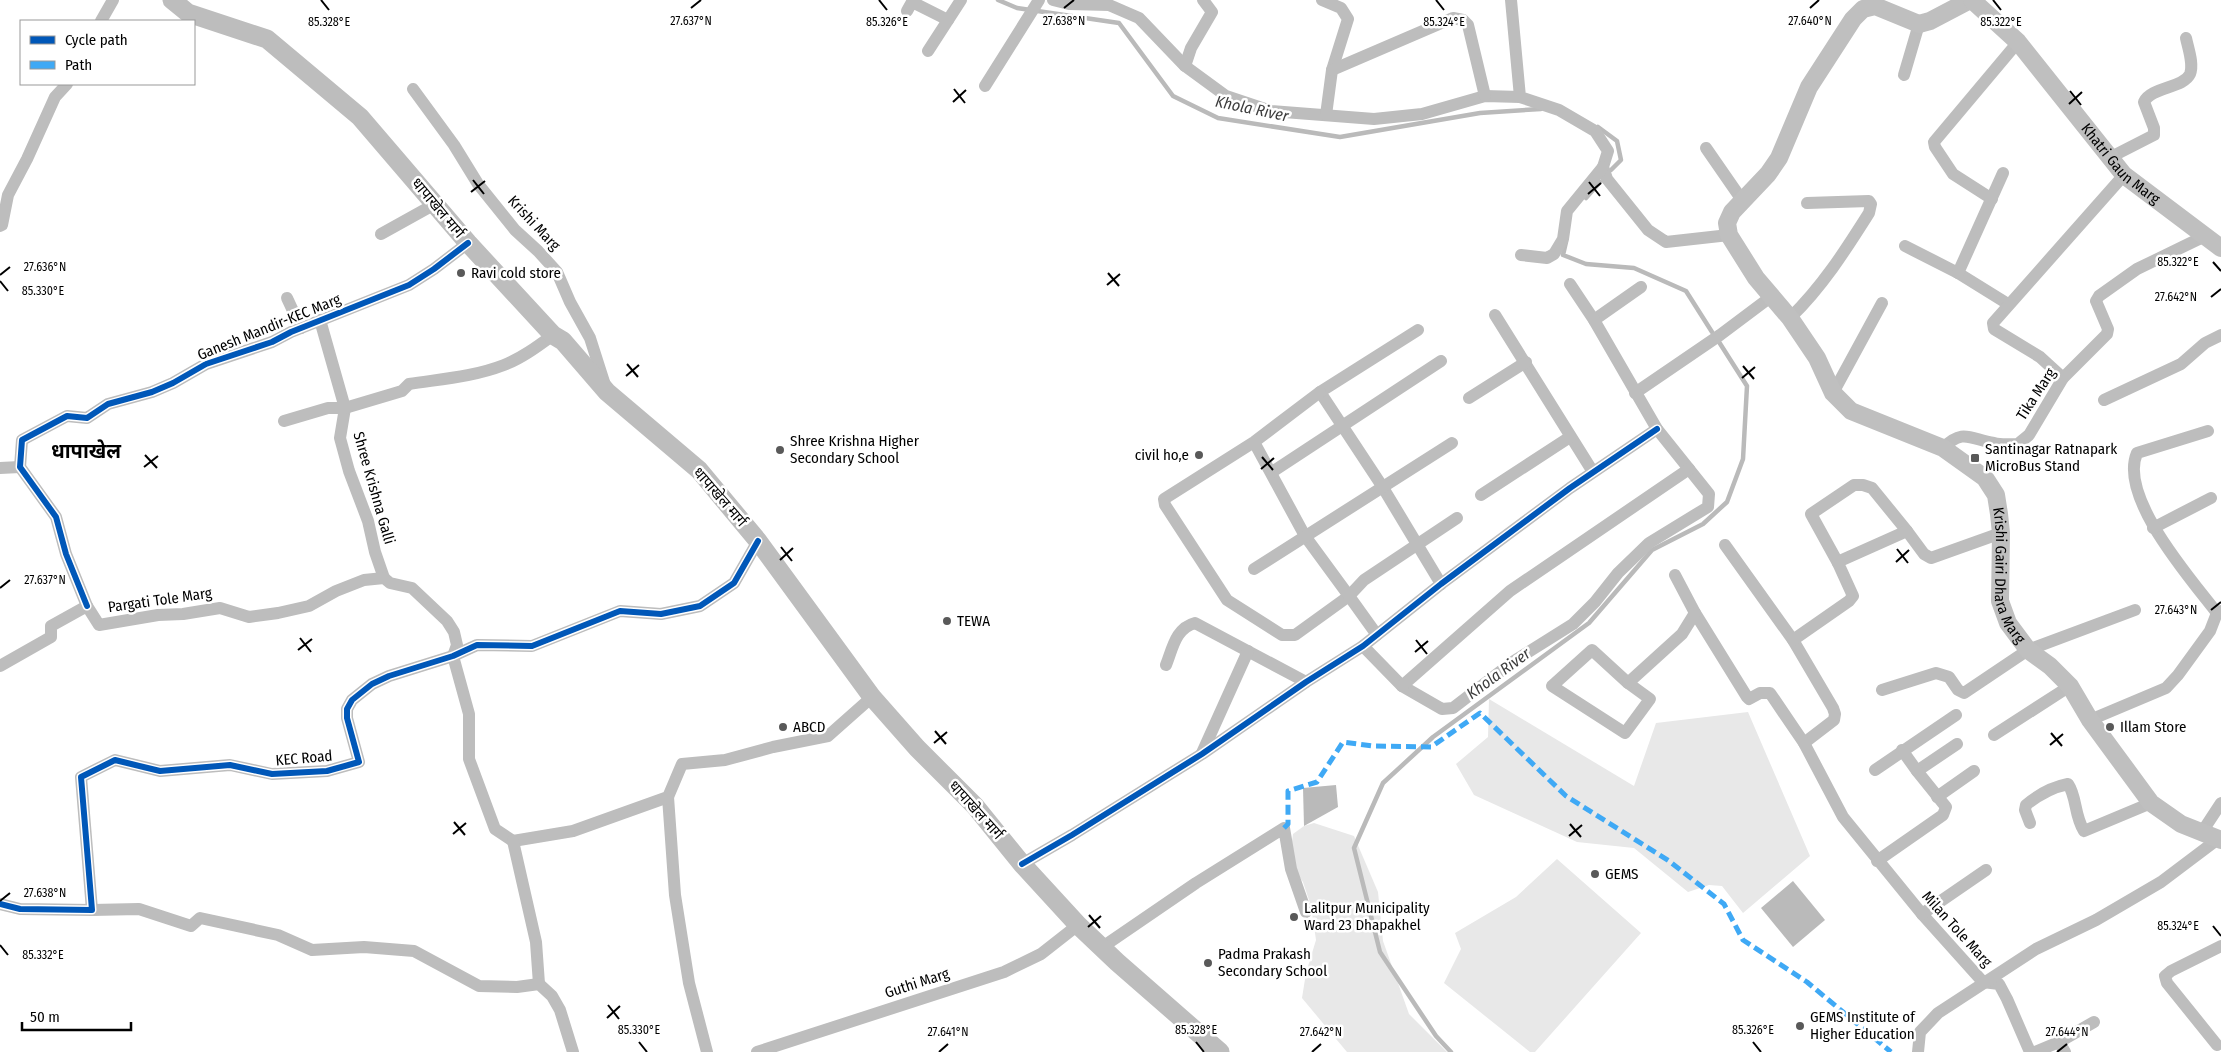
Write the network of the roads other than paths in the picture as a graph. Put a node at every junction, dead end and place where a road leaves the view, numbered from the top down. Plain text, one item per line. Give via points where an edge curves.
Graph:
1 (113, 0) edge
2 (172, 0) edge
3 (961, 0) edge
4 (1039, 0) edge
5 (1053, 0) edge
6 (1203, 0) edge
7 (1322, 0) edge
8 (1511, 0) edge
9 (1971, 0) edge
10 (1076, 2) edge
11 (907, 11) dead end
12 (102, 20) edge
13 (948, 20) junction
14 (1919, 24) junction
15 (2186, 38) dead end
16 (2018, 42) junction
17 (928, 51) dead end
18 (1186, 66) junction
19 (1332, 70) junction
20 (1904, 76) dead end
21 (66, 85) edge
22 (985, 86) dead end
23 (413, 89) dead end
24 (1485, 96) junction
25 (1520, 97) junction
26 (1326, 115) junction
27 (1706, 148) dead end
28 (2109, 158) junction
29 (1603, 167) junction
30 (2003, 173) dead end
31 (2124, 174) junction
32 (1992, 199) junction
33 (1742, 200) junction
34 (435, 204) junction
35 (1807, 204) dead end
36 (0, 226) edge
37 (381, 234) dead end
38 (1729, 235) junction
39 (2205, 236) junction
40 (468, 243) junction
41 (1905, 246) dead end
42 (2221, 248) edge
43 (1521, 255) dead end
44 (1958, 273) junction
45 (1570, 284) dead end
46 (1641, 287) dead end
47 (1772, 296) junction
48 (288, 298) dead end
49 (1882, 303) dead end
50 (2008, 304) junction
51 (1495, 315) dead end
52 (1790, 318) junction
53 (320, 320) junction
54 (1594, 320) junction
55 (301, 328) junction
56 (1418, 330) dead end
57 (553, 335) junction
58 (2221, 336) edge
59 (1440, 362) dead end
60 (1526, 362) junction
61 (2063, 378) junction
62 (607, 392) junction
63 (1320, 392) junction
64 (1635, 393) junction
65 (1833, 393) junction
66 (1470, 398) dead end
67 (2104, 400) dead end
68 (345, 408) junction
69 (284, 422) dead end
70 (1341, 426) junction
71 (1657, 429) junction
72 (2208, 431) dead end
73 (1570, 438) junction
74 (1254, 442) junction
75 (1452, 443) dead end
76 (1943, 448) junction
77 (20, 467) junction
78 (0, 468) edge
79 (1689, 469) junction
80 (1272, 472) junction
81 (1593, 472) junction
82 (1382, 486) junction
83 (1481, 495) dead end
84 (2211, 498) dead end
85 (1457, 518) dead end
86 (2152, 528) junction
87 (1907, 531) junction
88 (2001, 533) junction
89 (1306, 536) junction
90 (758, 541) junction
91 (1416, 545) junction
92 (1725, 546) dead end
93 (1838, 562) junction
94 (1254, 569) dead end
95 (1675, 575) dead end
96 (384, 578) junction
97 (1441, 584) junction
98 (1349, 596) junction
99 (87, 606) junction
100 (2135, 610) dead end
101 (2219, 612) edge
102 (1695, 613) junction
103 (1376, 636) junction
104 (1793, 640) junction
105 (1363, 646) junction
106 (2028, 650) junction
107 (1248, 651) junction
108 (453, 656) junction
109 (1166, 665) dead end
110 (0, 666) edge
111 (1306, 682) junction
112 (1628, 683) junction
113 (1402, 686) junction
114 (2070, 686) junction
115 (1882, 690) dead end
116 (872, 697) junction
117 (1956, 715) dead end
118 (2090, 720) junction
119 (1994, 735) dead end
120 (1804, 743) junction
121 (1956, 744) dead end
122 (1902, 750) junction
123 (1202, 754) junction
124 (1875, 770) dead end
125 (1917, 771) junction
126 (1974, 771) dead end
127 (668, 797) junction
128 (1937, 797) junction
129 (2151, 803) junction
130 (2221, 803) edge
131 (2030, 823) dead end
132 (2214, 837) edge
133 (513, 840) junction
134 (1877, 862) junction
135 (1022, 864) junction
136 (1986, 870) dead end
137 (0, 904) edge
138 (92, 910) junction
139 (1306, 912) dead end
140 (1922, 914) junction
141 (1078, 924) junction
142 (2221, 946) edge
143 (1101, 948) junction
144 (1983, 982) junction
145 (539, 984) junction
146 (2094, 1022) dead end
147 (2062, 1047) edge
148 (2215, 1050) edge
149 (572, 1052) edge
150 (707, 1052) edge
151 (757, 1052) edge
152 (1220, 1052) edge
153 (1918, 1052) edge
154 (2030, 1052) edge
155 (2035, 1052) edge

1 - 12 street
2 - 34 main road, धापाखेल मार्ग via 188,13 267,39 360,117
3 - 13 street
4 - 22 street
5 - 10 street
6 - 18 street via 1212,12 1191,48
7 - 19 street via 1341,8 1348,19
8 - 25 street
9 - 14 main road
9 - 16 main road, Khatri Gaun Marg
10 - 18 street via 1109,6 1139,18
11 - 13 street via 912,2
13 - 17 street
14 - 20 street
14 - 33 main road via 1875,6 1863,9 1853,19 1809,87 1779,158
15 - 28 street via 2190,74 2184,80 2150,95 2144,102 2154,135
16 - 28 main road, Khatri Gaun Marg
16 - 32 street via 1934,142 1953,174
18 - 26 street via 1226,96 1271,111
19 - 24 street via 1453,18 1468,25
19 - 26 street
21 - 36 street via 55,97 8,195
23 - 62 street, Krishi Marg via 490,200 557,272 590,338
24 - 25 street
24 - 26 street via 1422,114 1374,119
25 - 29 street via 1559,110 1595,131 1608,151
27 - 33 street
28 - 31 main road, Khatri Gaun Marg
29 - 38 street via 1607,179 1648,230 1666,242
29 - 43 street via 1568,210 1563,239 1554,254 1547,258
30 - 32 street
31 - 39 main road, Khatri Gaun Marg
31 - 50 street
32 - 44 street
33 - 38 main road via 1727,223
34 - 37 street
34 - 40 main road, धापाखेल मार्ग
35 - 52 street via 1869,201 1871,204 1869,213 1830,273
38 - 47 main road, Krishi Gairi Dhara Marg via 1756,278
39 - 42 main road, Khatri Gaun Marg
39 - 61 street, Tika Marg via 2138,270 2099,296 2096,301 2108,329 2107,334
40 - 53 street, Ganesh Mandir-KEC Marg via 409,285
40 - 57 main road, धापाखेल मार्ग
41 - 44 street
44 - 50 street
45 - 54 street
46 - 54 street
47 - 52 main road, Krishi Gairi Dhara Marg
47 - 64 street
48 - 55 street
49 - 65 street
50 - 61 street via 1993,323 1994,329 2040,357
51 - 60 street
52 - 65 main road, Krishi Gairi Dhara Marg via 1817,358
53 - 55 street, Ganesh Mandir-KEC Marg
53 - 68 street, Shree Krishna Galli
54 - 64 street
55 - 77 street, Ganesh Mandir-KEC Marg via 272,342 206,364 152,392 108,404 87,418 67,416 50,424 22,440
56 - 63 street
57 - 62 main road, धापाखेल मार्ग via 563,341
57 - 68 street via 505,365 475,374 409,384 402,391
58 - 67 street via 2206,343 2181,364
59 - 70 street
60 - 66 street
60 - 73 street
61 - 76 street, Tika Marg via 2029,435 2018,444 1994,444 1968,435 1952,439
62 - 90 main road, धापाखेल मार्ग via 699,470
63 - 70 street
63 - 74 street
64 - 71 street
65 - 76 main road, Krishi Gairi Dhara Marg via 1851,411
68 - 69 street via 328,408
68 - 96 street, Shree Krishna Galli via 340,438
70 - 80 street
70 - 82 street
71 - 79 street
71 - 81 street
72 - 86 street via 2136,453 2132,475
73 - 81 street
73 - 83 street
74 - 80 street
74 - 98 street via 1167,495 1163,502 1227,600 1282,635 1295,635
75 - 82 street
76 - 88 main road, Krishi Gairi Dhara Marg via 1985,478 1996,495
77 - 78 street
77 - 99 street via 56,517 66,554
79 - 113 street via 1510,590
79 - 113 street via 1709,494 1708,507 1649,543 1618,572 1573,624 1514,661 1453,708 1442,709
80 - 89 street
81 - 97 street
82 - 89 street
82 - 91 street
84 - 86 street
85 - 91 street
86 - 101 street
87 - 88 street via 1924,554 1931,558
87 - 93 street
87 - 93 street via 1872,488 1854,485 1811,514
88 - 106 main road, Krishi Gairi Dhara Marg via 2000,601 2008,623
89 - 94 street
89 - 98 street
90 - 108 street, KEC Road via 734,583 700,606 661,614 620,611 532,646 477,645
90 - 116 main road, धापाखेल मार्ग
91 - 97 street
91 - 98 street via 1364,580
92 - 104 street
93 - 104 street via 1853,596
95 - 102 street
96 - 99 street, Pargati Tole Marg via 364,580 309,606 249,617 220,608 99,625
96 - 108 street, Pargati Tole Marg via 390,583 412,588 448,621 458,645
97 - 103 street
98 - 103 street
99 - 110 street, Pargati Tole Marg via 50,626 52,638
100 - 106 street
101 - 118 street via 2210,631 2166,688
102 - 112 street via 1682,634
102 - 120 street, Milan Tole Marg via 1747,697 1768,693
103 - 105 street
104 - 120 street via 1835,714 1834,720
105 - 111 street
105 - 113 street
106 - 114 main road, Krishi Gairi Dhara Marg
106 - 115 street via 1964,693 1949,677 1936,673
107 - 109 street via 1195,623 1180,630
107 - 111 street
107 - 123 street
108 - 133 street, Pargati Tole Marg via 468,714 469,759 495,829
108 - 138 street, KEC Road via 389,676 352,700 348,718 360,762 327,771 272,774 230,765 160,771 115,760 81,777
111 - 123 street
112 - 112 street via 1592,650 1552,686 1625,734 1650,699
114 - 118 main road, Krishi Gairi Dhara Marg
114 - 119 street
116 - 127 street via 828,736 725,760 682,764
116 - 135 main road, धापाखेल मार्ग via 974,806
117 - 122 street
118 - 129 main road, Krishi Gairi Dhara Marg
120 - 134 street, Milan Tole Marg via 1843,817
121 - 125 street
122 - 124 street
122 - 125 street
123 - 135 street
125 - 128 street
126 - 128 street
127 - 133 street via 572,831
127 - 150 street via 678,914 689,984
128 - 134 street via 1946,806 1943,815
129 - 131 street via 2084,831 2068,784 2035,797 2026,805
129 - 132 main road, Krishi Gairi Dhara Marg via 2181,824
130 - 132 street, Milan Tole Marg
132 - 144 street, Milan Tole Marg via 2161,882 2096,920 2036,949
133 - 145 street via 536,942
134 - 140 street, Milan Tole Marg
135 - 141 main road, धापाखेल मार्ग
136 - 140 street
137 - 138 street via 20,909
138 - 145 street via 139,909 191,926 200,918 278,936 312,950 364,947 414,951 479,986
139 - 143 street via 1284,828
140 - 144 street, Milan Tole Marg
141 - 143 main road, धापाखेल मार्ग
141 - 151 street, Guthi Marg via 1041,954 1004,972
142 - 148 street via 2165,976
143 - 152 main road, धापाखेल मार्ग
144 - 153 street via 1938,1013 1920,1032
144 - 154 street via 1999,984
145 - 149 street via 552,996 560,1010
146 - 147 street
147 - 155 street

